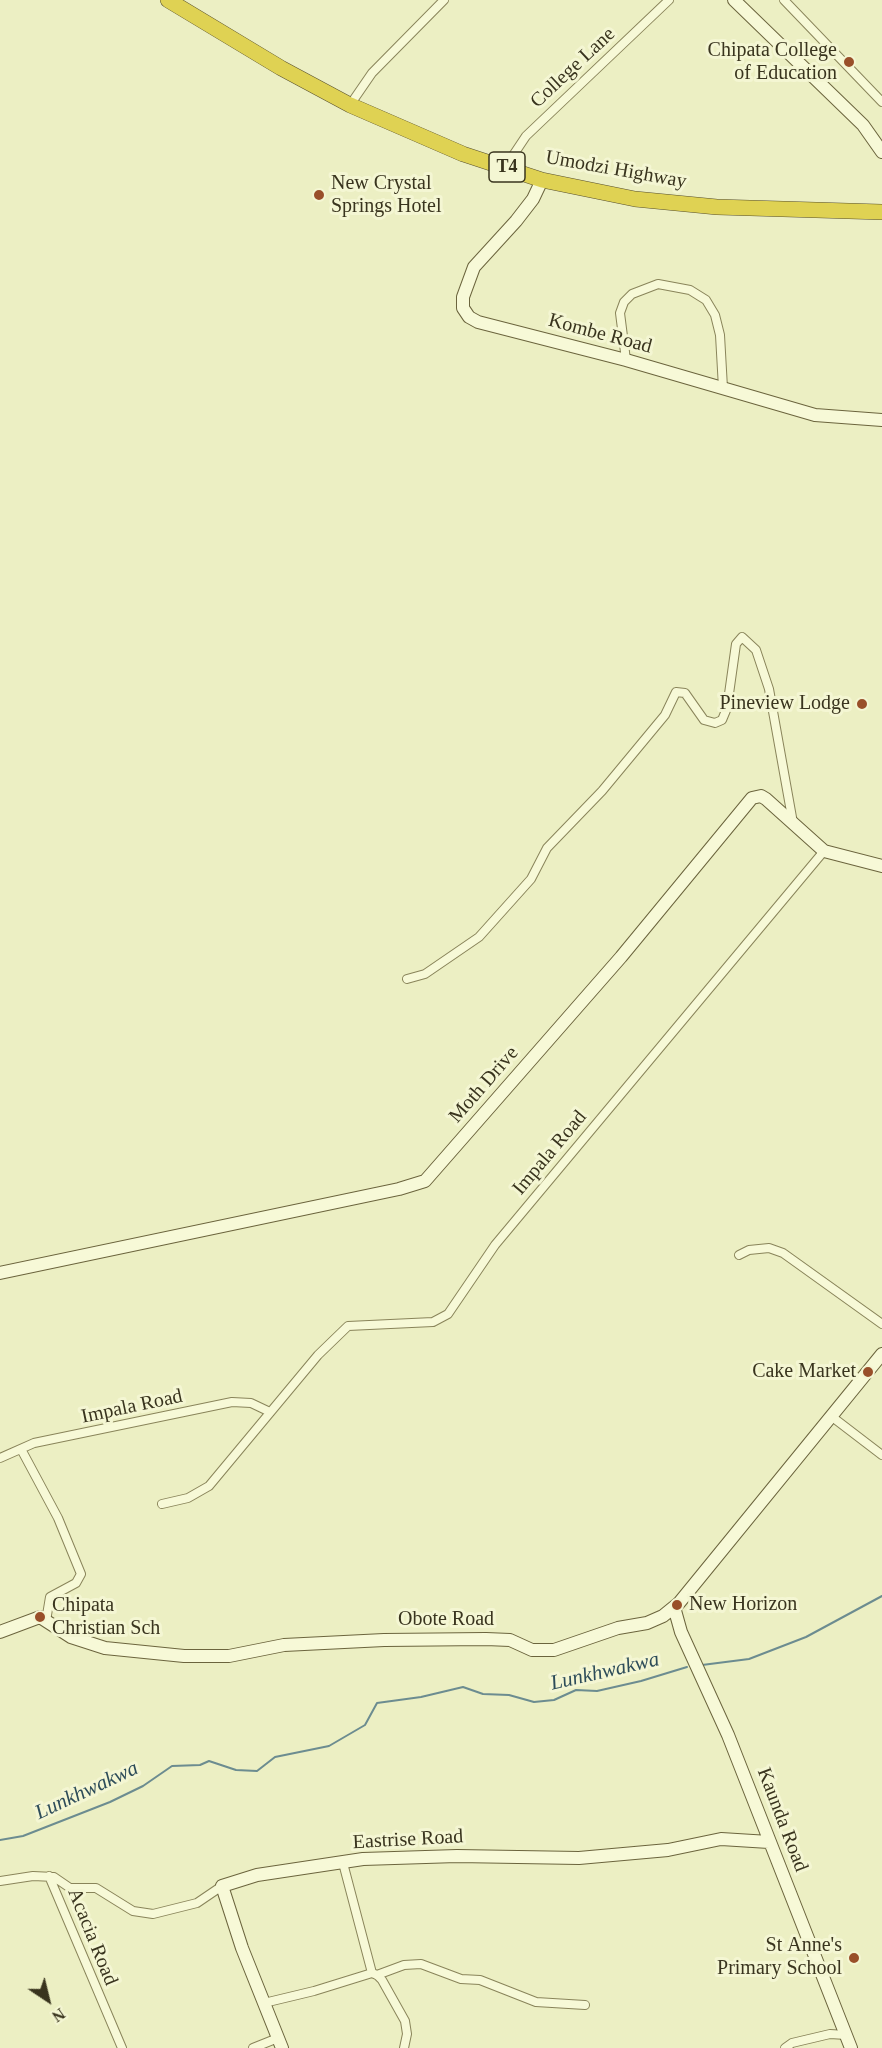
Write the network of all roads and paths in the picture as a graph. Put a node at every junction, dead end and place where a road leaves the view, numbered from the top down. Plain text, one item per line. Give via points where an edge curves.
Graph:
1 (168, 0) edge
2 (444, 0) edge
3 (669, 0) edge
4 (734, 0) edge
5 (784, 0) edge
6 (882, 102) edge
7 (350, 105) junction
8 (882, 152) edge
9 (506, 166) junction
10 (542, 180) junction
11 (882, 212) edge
12 (626, 360) junction
13 (723, 388) junction
14 (882, 420) edge
15 (794, 827) junction
16 (824, 851) junction
17 (882, 866) edge
18 (407, 979) dead end
19 (739, 1255) dead end
20 (0, 1273) edge
21 (882, 1324) edge
22 (882, 1354) edge
23 (270, 1412) junction
24 (831, 1416) junction
25 (21, 1449) junction
26 (882, 1455) edge
27 (0, 1458) edge
28 (162, 1504) dead end
29 (674, 1607) junction
30 (46, 1621) junction
31 (0, 1632) edge
32 (769, 1842) junction
33 (343, 1863) junction
34 (49, 1876) junction
35 (0, 1881) edge
36 (222, 1886) junction
37 (374, 1974) junction
38 (264, 2003) junction
39 (585, 2005) dead end
40 (846, 2035) junction
41 (280, 2043) edge
42 (122, 2048) edge
43 (253, 2048) edge
44 (404, 2048) edge
45 (785, 2048) edge
46 (851, 2048) edge

1 - 7 highway, Umodzi Highway / T4
2 - 7 street via 372,73
3 - 9 street, College Lane via 533,129
4 - 8 street via 863,125
5 - 6 street
7 - 9 highway, Umodzi Highway / T4 via 463,154
9 - 10 highway, Umodzi Highway / T4
10 - 11 highway, Umodzi Highway / T4 via 634,198 717,207
10 - 12 street, Kombe Road via 516,221 474,267 463,308 478,322
12 - 13 street, Kombe Road
12 - 13 street via 620,313 624,302 632,294 658,284 690,290 706,300 715,315
13 - 14 street, Kombe Road via 815,415
15 - 16 street, Moth Drive
15 - 18 street via 769,689 756,650 742,637 736,644 722,720 704,720 685,693 676,692 664,715 602,791 547,848 531,879 479,938 425,974
15 - 20 street, Moth Drive via 761,796 747,802 621,957 425,1181
16 - 17 street, Moth Drive
16 - 23 street, Impala Road via 495,1245 448,1314 433,1322 348,1326
19 - 21 street via 769,1248 783,1253
22 - 24 street, Obote Road
23 - 25 street, Impala Road via 263,1406 232,1402 34,1443
23 - 28 street, Impala Road via 209,1486
24 - 26 street
24 - 29 street, Obote Road
25 - 27 street, Impala Road
25 - 30 street via 58,1518 81,1574 76,1583 50,1597
29 - 30 street, Obote Road via 647,1623 618,1628 554,1650 532,1650 510,1640 384,1640 284,1645 229,1656 184,1656 105,1648 71,1637
29 - 32 street, Kaunda Road
30 - 31 street via 40,1617 30,1619
32 - 33 street, Eastrise Road via 722,1839 668,1850 579,1858 408,1856
32 - 40 street, Kaunda Road
33 - 36 street, Eastrise Road via 257,1875
33 - 37 street
34 - 35 street
34 - 36 street via 70,1888 96,1888 133,1911 153,1914 197,1903
34 - 42 street, Acacia Road
36 - 38 street
37 - 38 street
37 - 39 street via 421,1964 461,1979 480,1980 536,2002
37 - 44 street via 405,2021
38 - 41 street
40 - 45 street via 830,2034
40 - 46 street, Kaunda Road
41 - 43 street

